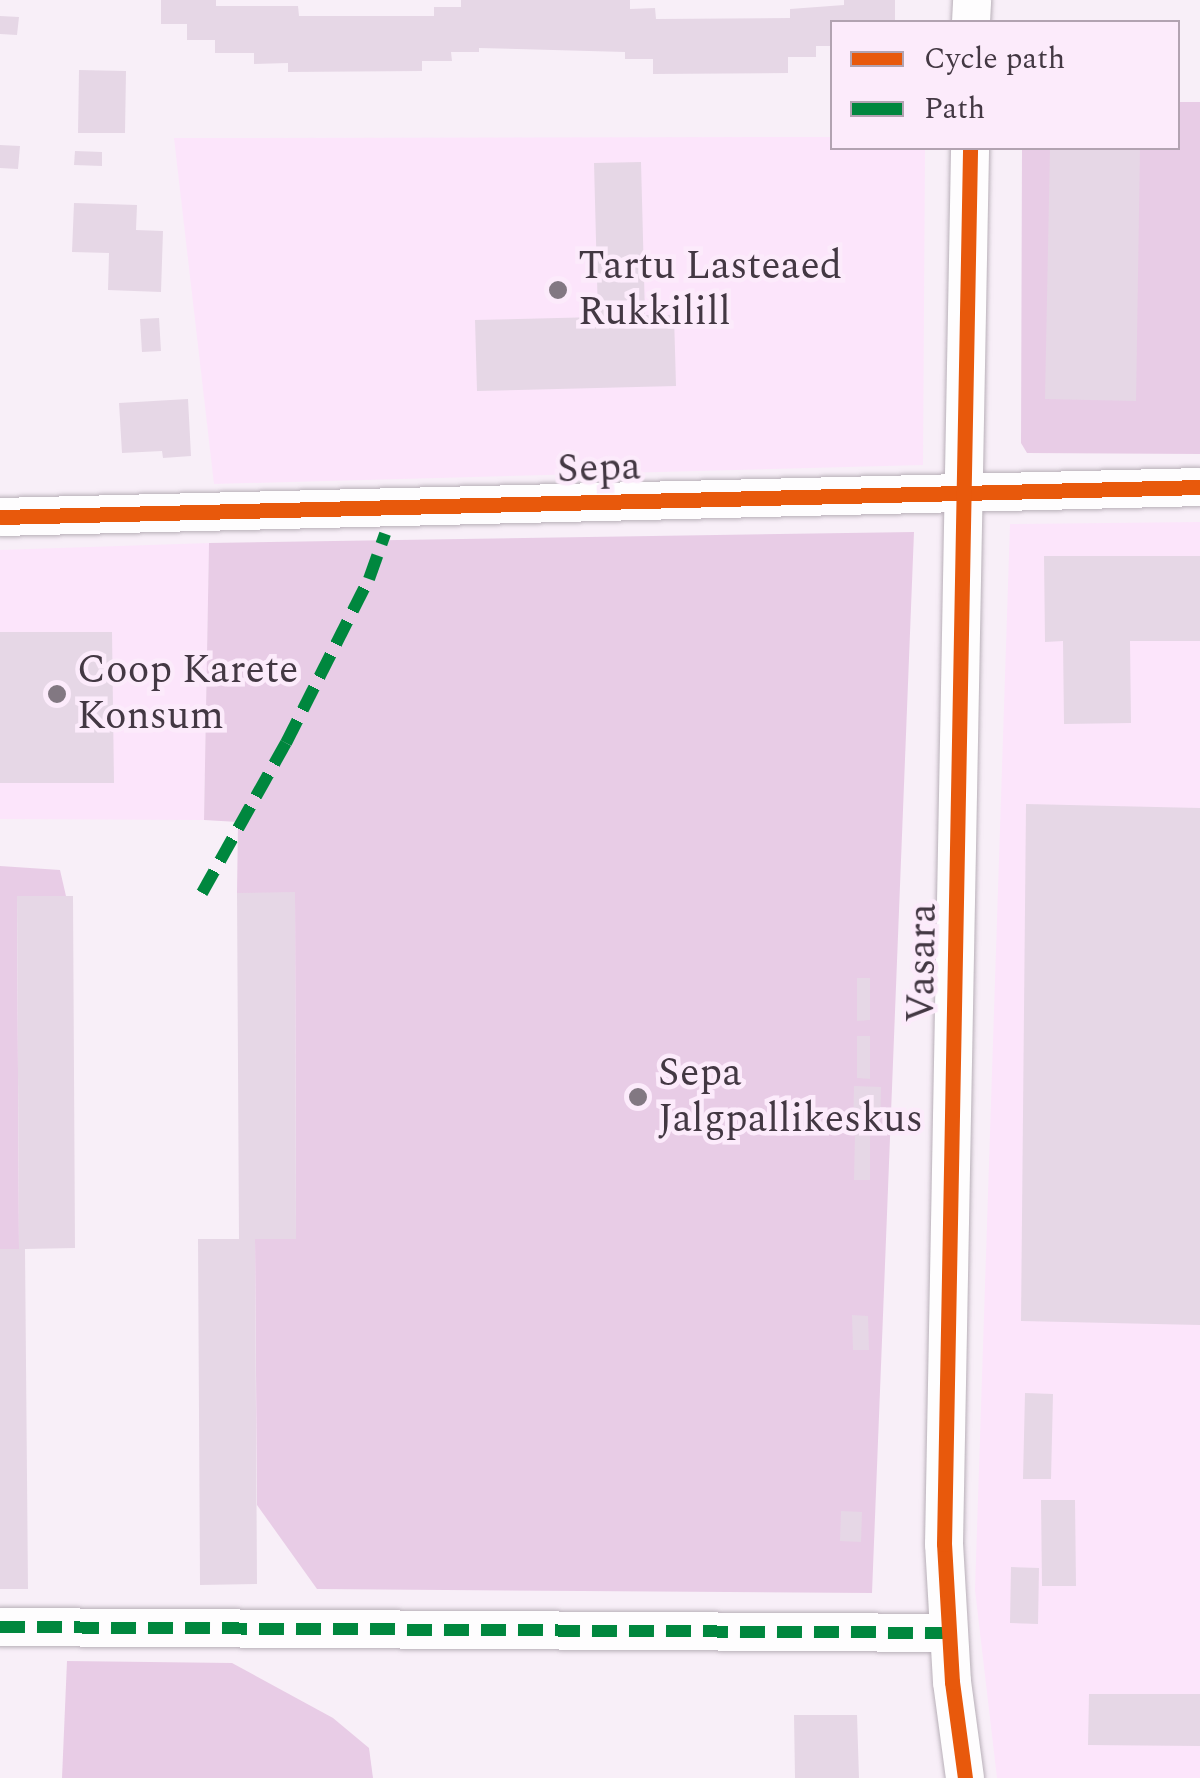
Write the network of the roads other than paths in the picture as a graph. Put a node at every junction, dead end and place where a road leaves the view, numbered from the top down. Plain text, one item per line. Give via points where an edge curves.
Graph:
1 (970, 150) edge
2 (1200, 487) edge
3 (964, 491) junction
4 (0, 517) edge
5 (0, 1627) edge
6 (948, 1633) junction
7 (964, 1778) edge

1 - 3 street, Vasara
2 - 3 street, Sepa
3 - 4 street, Sepa
3 - 6 street, Vasara
5 - 6 street
6 - 7 street, Vasara

